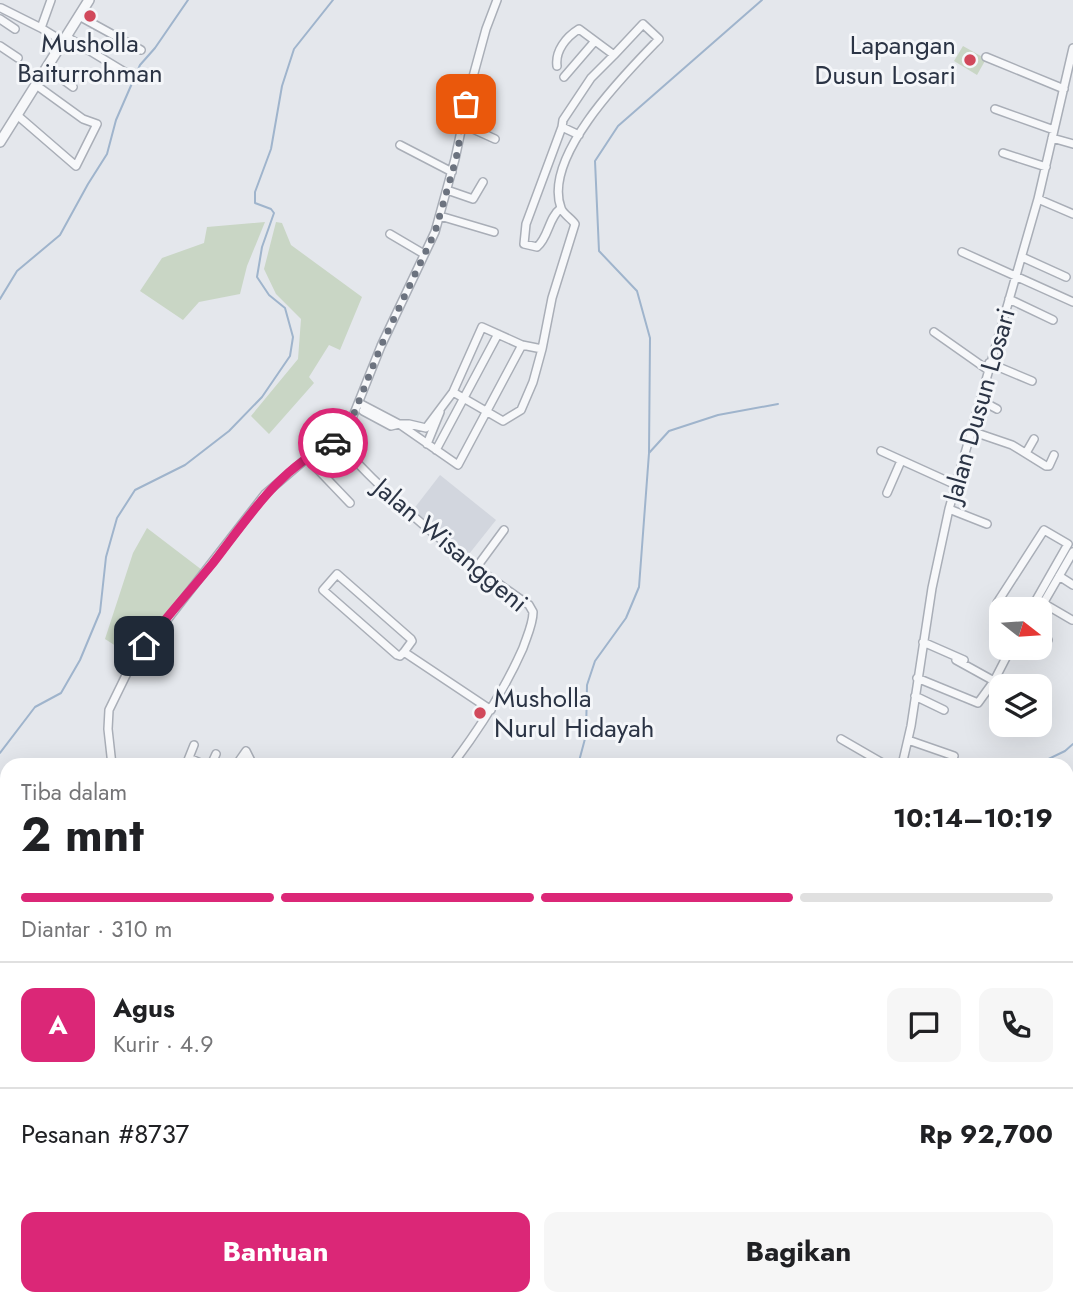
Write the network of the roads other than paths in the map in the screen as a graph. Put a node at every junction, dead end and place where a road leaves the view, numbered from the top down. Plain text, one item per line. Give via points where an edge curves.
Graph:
1 (4, 0) edge
2 (51, 0) edge
3 (89, 0) edge
4 (497, 0) edge
5 (0, 8) edge
6 (79, 16) junction
7 (0, 19) edge
8 (41, 28) junction
9 (15, 29) dead end
10 (65, 40) junction
11 (595, 41) junction
12 (0, 46) edge
13 (1073, 48) edge
14 (141, 50) dead end
15 (614, 55) junction
16 (986, 57) dead end
17 (18, 58) dead end
18 (557, 66) dead end
19 (47, 68) junction
20 (128, 74) dead end
21 (564, 77) dead end
22 (36, 85) junction
23 (73, 87) dead end
24 (1064, 89) junction
25 (995, 109) dead end
26 (17, 115) junction
27 (462, 124) junction
28 (562, 127) junction
29 (4, 128) edge
30 (1053, 134) junction
31 (579, 135) junction
32 (495, 139) dead end
33 (0, 142) edge
34 (1073, 144) edge
35 (400, 145) dead end
36 (1003, 153) dead end
37 (1046, 167) junction
38 (452, 173) junction
39 (482, 181) dead end
40 (447, 190) junction
41 (1038, 200) junction
42 (561, 208) junction
43 (1073, 214) edge
44 (440, 216) junction
45 (494, 232) dead end
46 (390, 234) dead end
47 (962, 252) dead end
48 (424, 254) junction
49 (1022, 257) junction
50 (1016, 275) junction
51 (1066, 276) dead end
52 (1009, 299) junction
53 (1073, 302) edge
54 (1054, 320) dead end
55 (934, 332) dead end
56 (498, 334) junction
57 (522, 345) junction
58 (542, 349) junction
59 (989, 367) junction
60 (1032, 381) dead end
61 (453, 392) junction
62 (464, 398) junction
63 (980, 400) junction
64 (358, 405) junction
65 (442, 406) junction
66 (996, 409) dead end
67 (488, 411) junction
68 (400, 424) junction
69 (435, 426) junction
70 (426, 428) junction
71 (971, 431) junction
72 (1034, 439) dead end
73 (337, 441) junction
74 (427, 444) junction
75 (436, 450) junction
76 (881, 451) dead end
77 (1026, 453) junction
78 (1054, 455) dead end
79 (307, 458) junction
80 (901, 461) junction
81 (956, 485) junction
82 (887, 493) dead end
83 (351, 503) dead end
84 (949, 509) junction
85 (987, 524) dead end
86 (505, 530) dead end
87 (1073, 552) edge
88 (476, 568) junction
89 (1059, 576) junction
90 (1073, 585) edge
91 (1001, 597) edge
92 (1038, 597) edge
93 (1046, 597) edge
94 (1052, 611) edge
95 (1072, 620) edge
96 (923, 642) junction
97 (404, 652) junction
98 (956, 660) dead end
99 (973, 665) dead end
100 (917, 678) junction
101 (989, 678) edge
102 (989, 688) edge
103 (915, 696) junction
104 (491, 710) junction
105 (944, 710) dead end
106 (841, 739) dead end
107 (908, 740) junction
108 (194, 745) dead end
109 (216, 754) dead end
110 (954, 756) dead end
111 (111, 758) edge
112 (189, 758) edge
113 (214, 758) edge
114 (457, 758) edge
115 (874, 758) edge
116 (904, 758) edge

1 - 5 street
2 - 8 street
3 - 6 street
4 - 27 street
5 - 8 street
6 - 10 street
6 - 14 street
7 - 9 street
8 - 10 street
10 - 19 street
10 - 20 street
11 - 15 street
11 - 18 street via 579,29 574,32 556,56
11 - 21 street
12 - 17 street
13 - 24 street, Jalan Dusun Losari
15 - 28 street via 591,78
15 - 31 street via 643,24 659,39 607,93
16 - 24 street
19 - 22 street
19 - 23 street
22 - 26 street
22 - 26 street via 97,124 76,166
24 - 30 street, Jalan Dusun Losari
25 - 30 street
26 - 29 street
27 - 32 street
27 - 38 street
28 - 31 street
28 - 42 street via 526,224 524,244 537,247 543,242 554,213
29 - 33 street
30 - 34 street
30 - 37 street, Jalan Dusun Losari
31 - 42 street via 559,186
35 - 38 street
36 - 37 street
37 - 41 street, Jalan Dusun Losari
38 - 40 street
39 - 40 street via 473,198
40 - 44 street
41 - 43 street
41 - 49 street, Jalan Dusun Losari
42 - 58 street via 575,224
44 - 45 street
44 - 48 street
46 - 48 street
47 - 50 street
48 - 64 street
49 - 50 street, Jalan Dusun Losari
49 - 51 street
50 - 52 street, Jalan Dusun Losari
50 - 53 street
52 - 54 street
52 - 59 street, Jalan Dusun Losari
55 - 59 street
56 - 57 street
56 - 61 street via 482,327
56 - 62 street
57 - 58 street
57 - 67 street
58 - 67 street via 522,410 503,421
59 - 60 street
59 - 63 street, Jalan Dusun Losari
61 - 62 street
61 - 65 street
62 - 67 street
62 - 75 street
63 - 66 street
63 - 71 street, Jalan Dusun Losari
64 - 68 street via 391,426
64 - 73 street
65 - 69 street
65 - 70 street
67 - 75 street via 458,465
68 - 70 street
68 - 74 street
69 - 70 street
69 - 74 street
71 - 77 street
71 - 81 street, Jalan Dusun Losari
72 - 77 street
73 - 79 street
73 - 88 street, Jalan Wisanggeni via 406,510
74 - 75 street
76 - 80 street
77 - 78 street via 1047,466
79 - 83 street
79 - 111 street via 265,494 129,669 109,710
80 - 81 street
80 - 82 street
81 - 84 street, Jalan Dusun Losari
84 - 85 street
84 - 96 street, Jalan Dusun Losari
86 - 88 street
87 - 89 street
88 - 104 street, Jalan Wisanggeni via 529,605 534,615 514,668
89 - 90 street
89 - 93 street
91 - 92 street via 1044,530 1068,544
94 - 95 street
96 - 99 street
96 - 100 street, Jalan Dusun Losari
97 - 97 street via 411,639 337,573 323,590 397,655
97 - 104 street
98 - 101 street
100 - 102 street via 978,703
100 - 103 street, Jalan Dusun Losari
103 - 105 street
103 - 107 street, Jalan Dusun Losari
104 - 114 street, Jalan Wisanggeni
106 - 115 street
107 - 110 street
107 - 116 street, Jalan Dusun Losari
108 - 112 street
109 - 113 street

